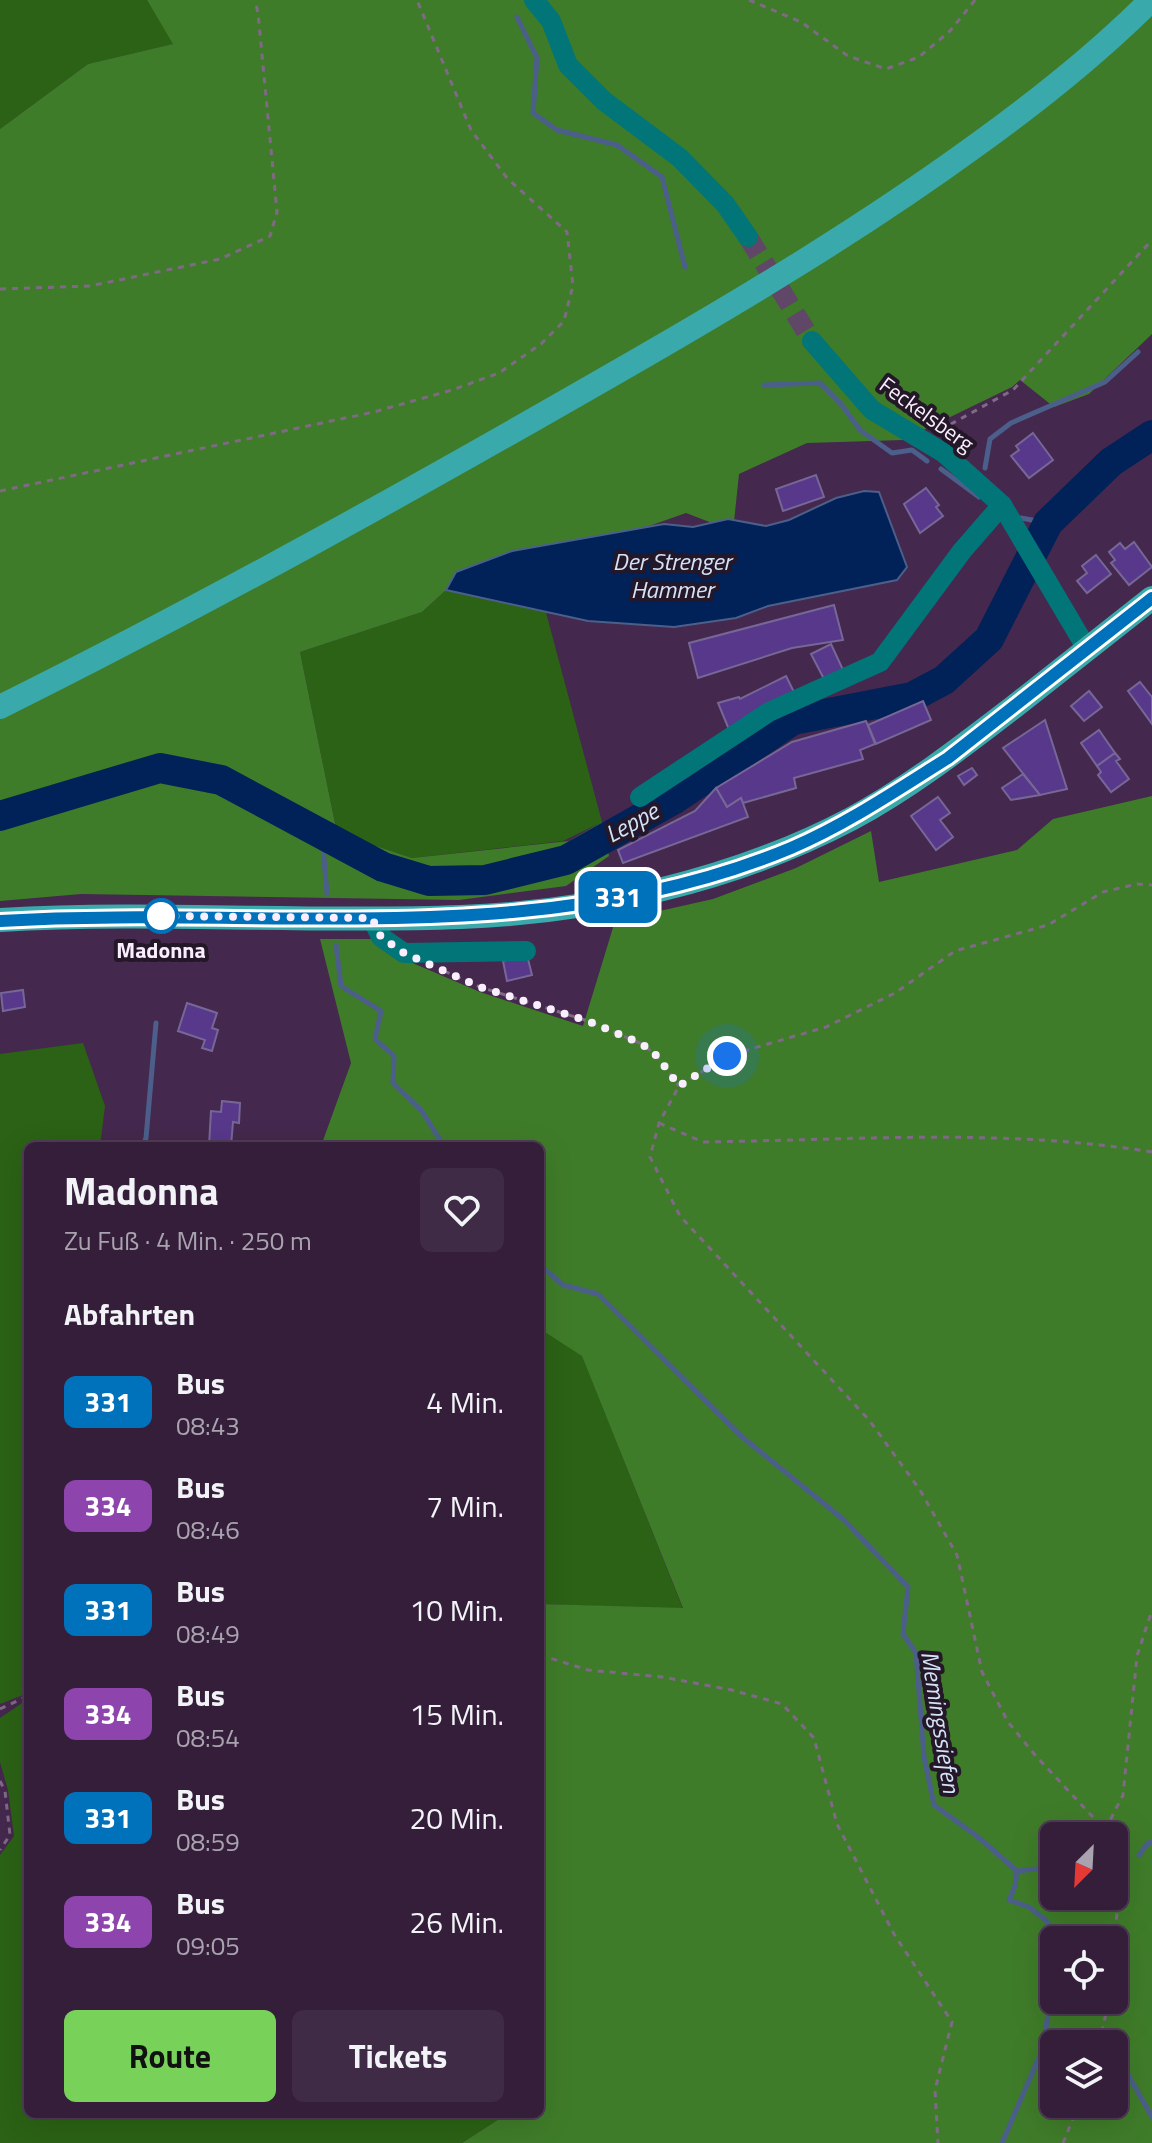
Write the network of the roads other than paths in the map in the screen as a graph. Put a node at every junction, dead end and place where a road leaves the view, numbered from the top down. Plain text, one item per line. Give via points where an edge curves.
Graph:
1 (534, 0) edge
2 (1151, 0) edge
3 (748, 237) tunnel mouth
4 (812, 341) tunnel mouth
5 (1002, 505) junction
6 (1152, 598) edge
7 (1087, 649) junction
8 (0, 707) edge
9 (640, 797) dead end
10 (372, 918) junction
11 (0, 920) edge
12 (526, 951) dead end

1 - 3 street via 551,21 568,65 604,101 680,158 725,204
2 - 8 main road via 1035,102 816,255 428,481
4 - 5 street, Feckelsberg via 872,410 944,453
5 - 7 street, Feckelsberg
5 - 9 street via 880,662 769,712
6 - 7 main road
7 - 10 main road via 948,758 853,818 790,848 714,875 569,906 463,917
10 - 11 main road
10 - 12 street via 381,937 404,953

